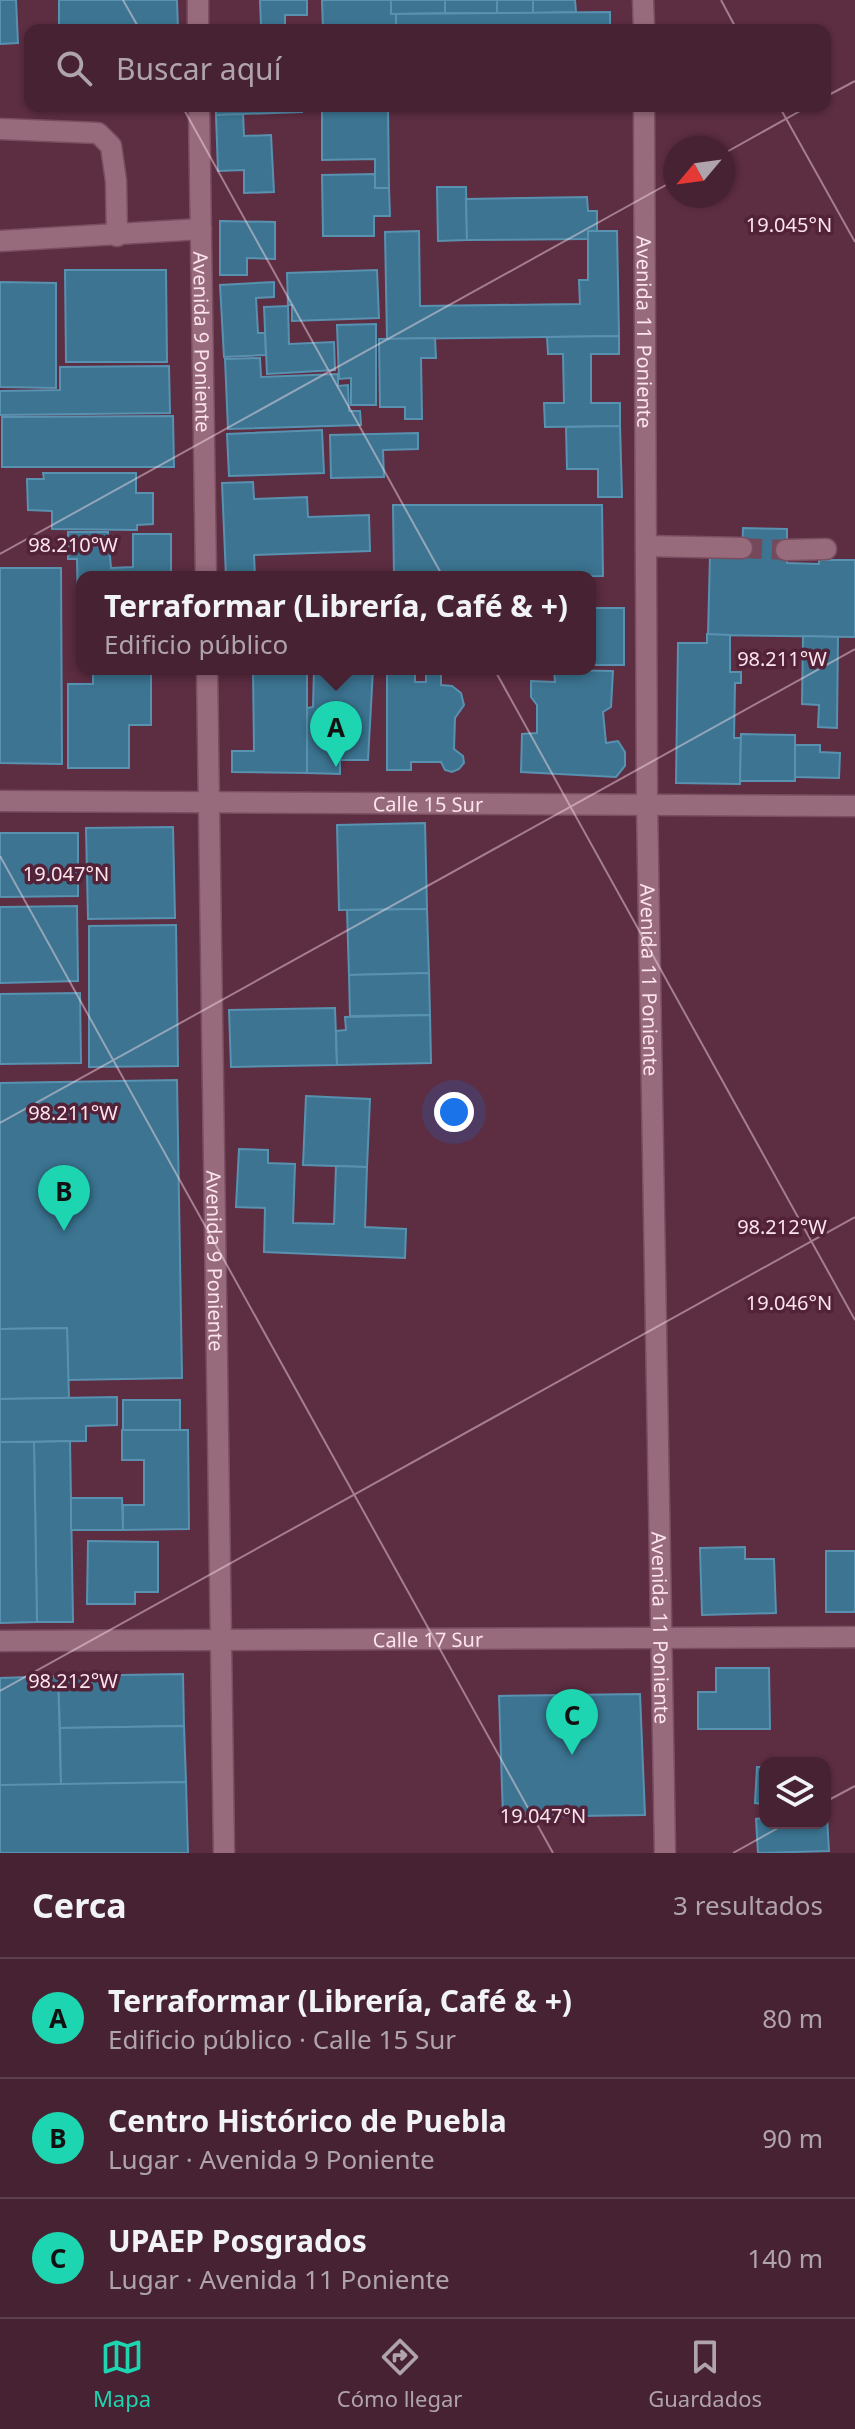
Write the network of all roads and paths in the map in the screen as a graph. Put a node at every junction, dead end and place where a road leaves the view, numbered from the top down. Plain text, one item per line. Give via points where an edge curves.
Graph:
1 (198, 0) edge
2 (643, 0) edge
3 (198, 24) edge
4 (644, 24) edge
5 (199, 112) edge
6 (644, 112) edge
7 (0, 129) edge
8 (201, 229) junction
9 (117, 236) junction
10 (0, 241) edge
11 (646, 546) junction
12 (742, 548) tunnel mouth
13 (826, 549) dead end
14 (786, 550) tunnel mouth
15 (206, 571) edge
16 (207, 675) edge
17 (0, 801) edge
18 (209, 801) junction
19 (647, 804) junction
20 (855, 806) edge
21 (855, 1637) edge
22 (661, 1638) junction
23 (221, 1640) junction
24 (0, 1641) edge
25 (224, 1853) edge
26 (665, 1853) edge

1 - 3 street
2 - 4 street
5 - 8 street, Avenida 9 Poniente
6 - 11 street, Avenida 11 Poniente
7 - 9 street via 98,133 111,146
8 - 9 street
8 - 15 street, Avenida 9 Poniente
9 - 10 street
11 - 12 street
11 - 19 street, Avenida 11 Poniente
13 - 14 street
16 - 18 street, Avenida 9 Poniente
17 - 18 street, Calle 15 Sur
18 - 19 street, Calle 15 Sur
18 - 23 street, Avenida 9 Poniente
19 - 20 street, Calle 15 Sur
19 - 22 street, Avenida 11 Poniente
21 - 22 street, Calle 17 Sur
22 - 23 street, Calle 17 Sur
22 - 26 street, Avenida 11 Poniente
23 - 24 street, Calle 17 Sur
23 - 25 street, Avenida 9 Poniente

